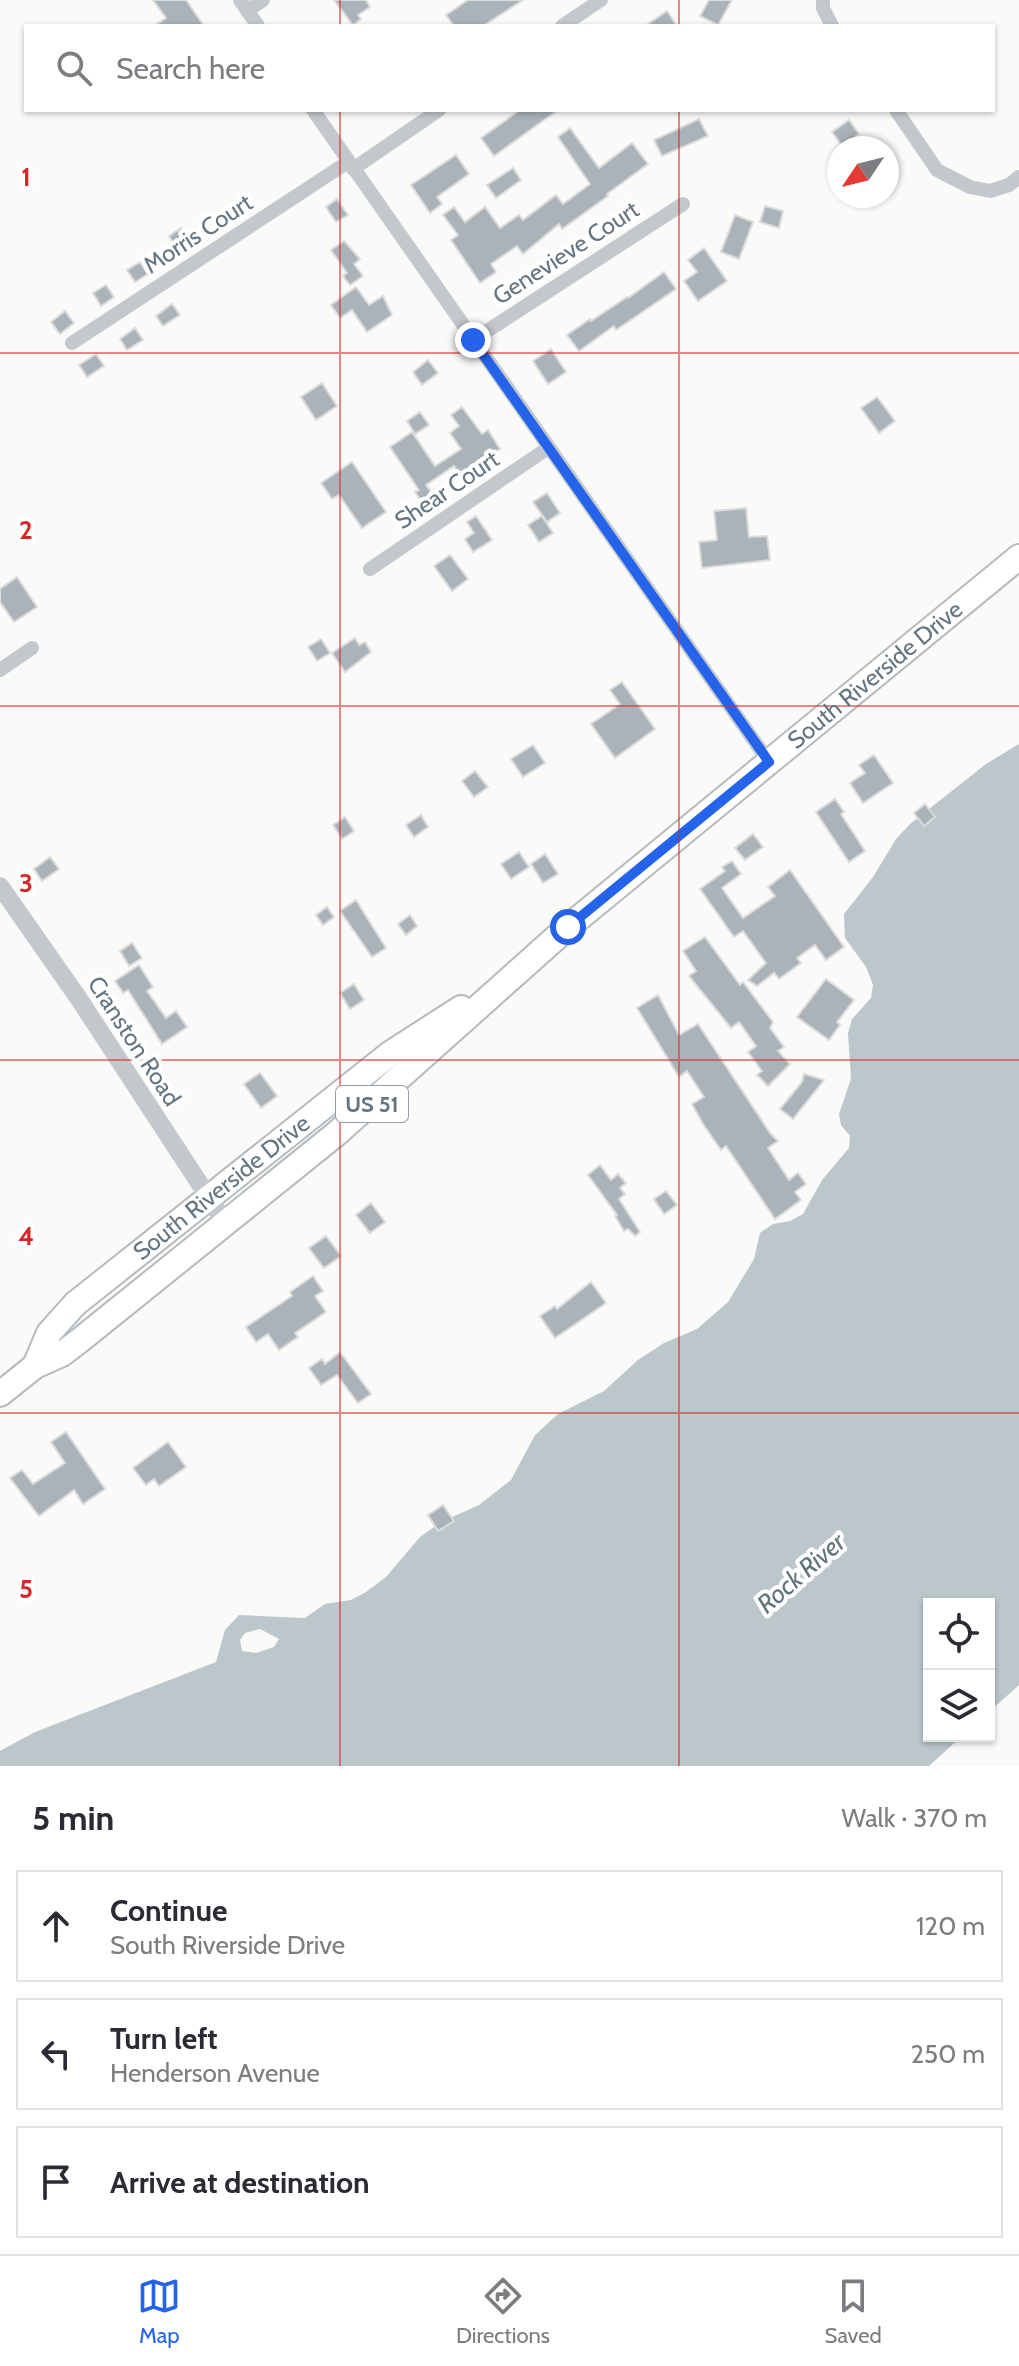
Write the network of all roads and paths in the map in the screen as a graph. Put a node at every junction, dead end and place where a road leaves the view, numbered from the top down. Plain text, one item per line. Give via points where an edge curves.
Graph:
1 (263, 0) edge
2 (601, 0) edge
3 (823, 0) edge
4 (244, 5) edge
5 (257, 24) edge
6 (565, 24) edge
7 (831, 24) edge
8 (314, 112) edge
9 (436, 112) edge
10 (897, 112) edge
11 (350, 166) junction
12 (1019, 177) edge
13 (683, 204) dead end
14 (473, 340) junction
15 (72, 343) dead end
16 (548, 448) junction
17 (1019, 557) edge
18 (370, 569) dead end
19 (32, 648) dead end
20 (0, 670) edge
21 (769, 762) junction
22 (0, 886) edge
23 (511, 977) junction
24 (208, 1196) junction
25 (226, 1224) junction
26 (35, 1366) junction
27 (0, 1394) edge

1 - 4 street
2 - 6 street
3 - 7 street
4 - 5 street
8 - 11 street
9 - 11 street, Morris Court
10 - 12 street via 937,170 990,191
11 - 14 street
11 - 15 street, Morris Court
13 - 14 street, Genevieve Court
14 - 16 street
16 - 18 street, Shear Court
16 - 21 street
17 - 21 main road, South Riverside Drive / US 51
19 - 20 street
21 - 23 main road, South Riverside Drive / US 51
22 - 24 street, Cranston Road
23 - 24 main road, South Riverside Drive / US 51 via 391,1053
23 - 25 main road, South Riverside Drive / US 51 via 372,1104
24 - 25 street, Cranston Road
24 - 26 main road, South Riverside Drive / US 51 via 61,1318
25 - 26 main road, South Riverside Drive / US 51 via 62,1354
26 - 27 main road, South Riverside Drive / US 51

